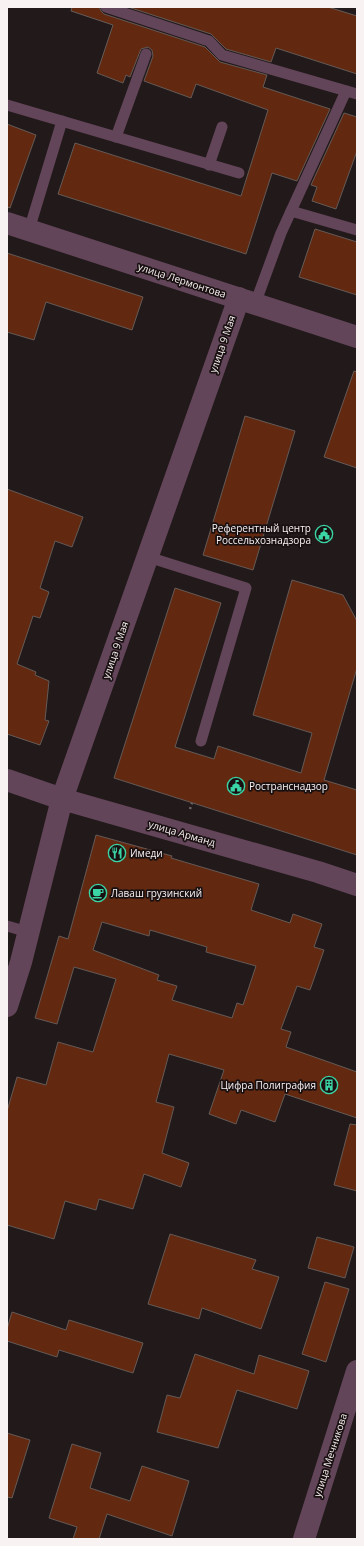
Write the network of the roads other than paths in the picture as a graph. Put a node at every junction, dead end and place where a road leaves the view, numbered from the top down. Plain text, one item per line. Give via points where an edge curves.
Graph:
1 (106, 7) edge
2 (146, 54) dead end
3 (352, 93) edge
4 (7, 105) edge
5 (62, 121) junction
6 (222, 127) dead end
7 (116, 137) junction
8 (209, 164) junction
9 (239, 173) dead end
10 (291, 211) junction
11 (7, 223) edge
12 (29, 230) junction
13 (357, 230) edge
14 (247, 301) junction
15 (357, 337) edge
16 (148, 557) junction
17 (201, 741) dead end
18 (7, 780) edge
19 (62, 799) junction
20 (357, 885) edge
21 (7, 926) edge
22 (28, 932) junction
23 (7, 1006) edge
24 (357, 1371) edge
25 (304, 1539) edge

1 - 3 lane via 209,41 222,55
2 - 7 lane
3 - 10 lane
4 - 5 lane
5 - 7 lane
5 - 12 lane
6 - 8 lane
7 - 8 lane
8 - 9 lane
10 - 13 lane
10 - 14 lane
11 - 12 street, улица Лермонтова
12 - 14 street, улица Лермонтова
14 - 15 street, улица Лермонтова
14 - 16 street, улица 9 Мая
16 - 17 lane via 246,588
16 - 19 street, улица 9 Мая
18 - 19 street, улица Арманд
19 - 20 street, улица Арманд
19 - 22 street, улица 9 Мая
21 - 22 lane
22 - 23 street, улица 9 Мая
24 - 25 street, улица Мечникова

